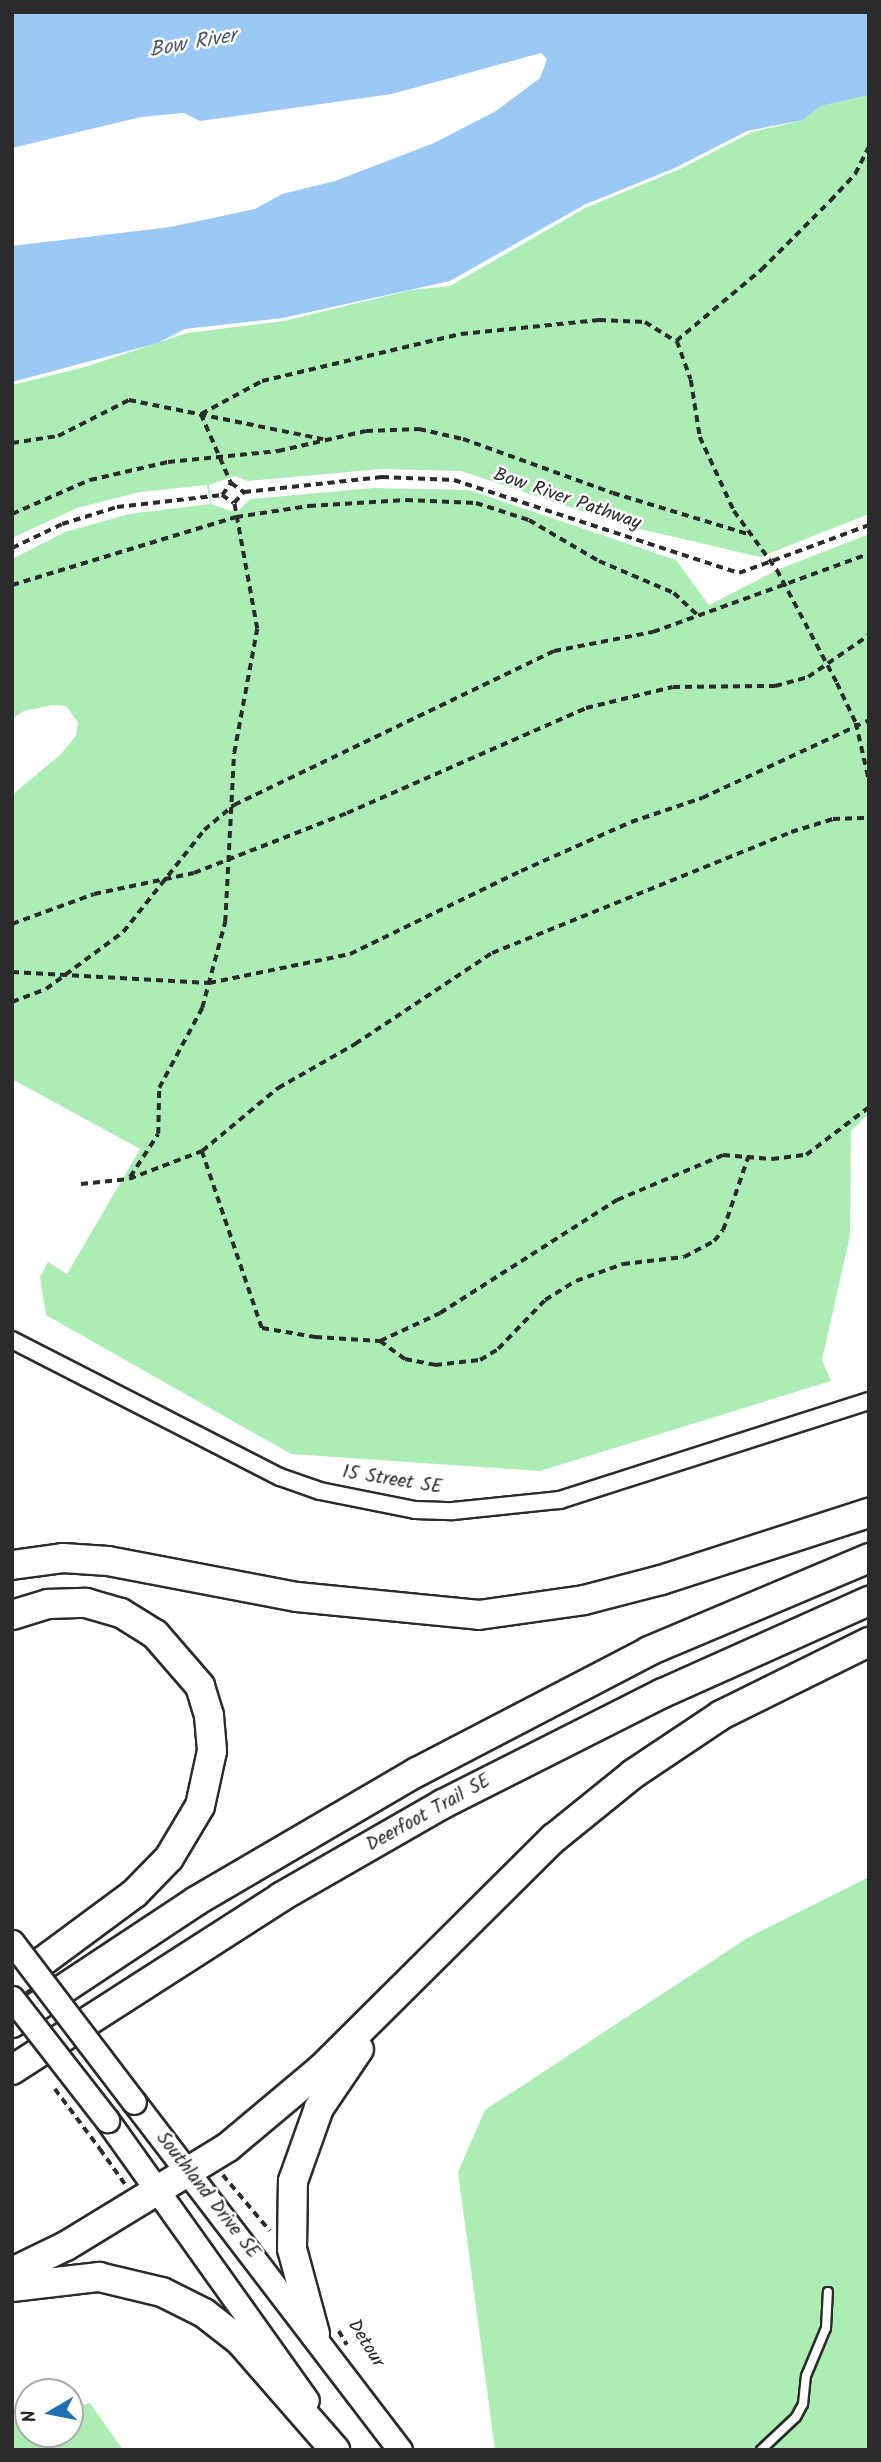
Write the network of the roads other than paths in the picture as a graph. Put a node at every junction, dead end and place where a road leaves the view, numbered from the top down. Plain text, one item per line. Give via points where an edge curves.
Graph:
1 (12, 1340) edge
2 (869, 1401) edge
3 (869, 1513) edge
4 (869, 1558) edge
5 (12, 1565) edge
6 (869, 1601) edge
7 (12, 1615) edge
8 (869, 1642) edge
9 (12, 1942) edge
10 (410, 1978) junction
11 (12, 1984) edge
12 (12, 1998) edge
13 (12, 2023) edge
14 (12, 2070) edge
15 (189, 2174) junction
16 (158, 2191) junction
17 (12, 2272) edge
18 (12, 2287) edge
19 (828, 2292) dead end
20 (325, 2329) junction
21 (335, 2450) edge
22 (345, 2450) edge
23 (400, 2450) edge
24 (761, 2450) edge

1 - 2 street, 15 Street SE via 280,1478 415,1510 453,1511 560,1500
3 - 5 highway via 661,1580 557,1605 479,1615 297,1597 108,1561 63,1558
4 - 13 highway via 649,1651 417,1772 196,1901
6 - 14 highway, Deerfoot Trail SE via 663,1693 443,1804 281,1897
7 - 11 highway via 48,1604 86,1603 121,1613 156,1634 200,1686 212,1751 201,1806 169,1858 135,1893
8 - 10 highway via 721,1715 654,1758 554,1838
9 - 15 main road, Southland Drive SE, bridge
10 - 15 highway via 285,2101
10 - 20 highway via 319,2108 301,2151 289,2211 292,2249
12 - 16 main road, Southland Drive SE, bridge
15 - 16 highway
15 - 20 main road, Southland Drive SE
16 - 17 highway
16 - 22 main road, Southland Drive SE via 250,2325
18 - 21 highway via 99,2277 162,2292 204,2313 240,2342
19 - 24 lane via 826,2328 806,2376 803,2403 796,2417
20 - 23 main road, Southland Drive SE

